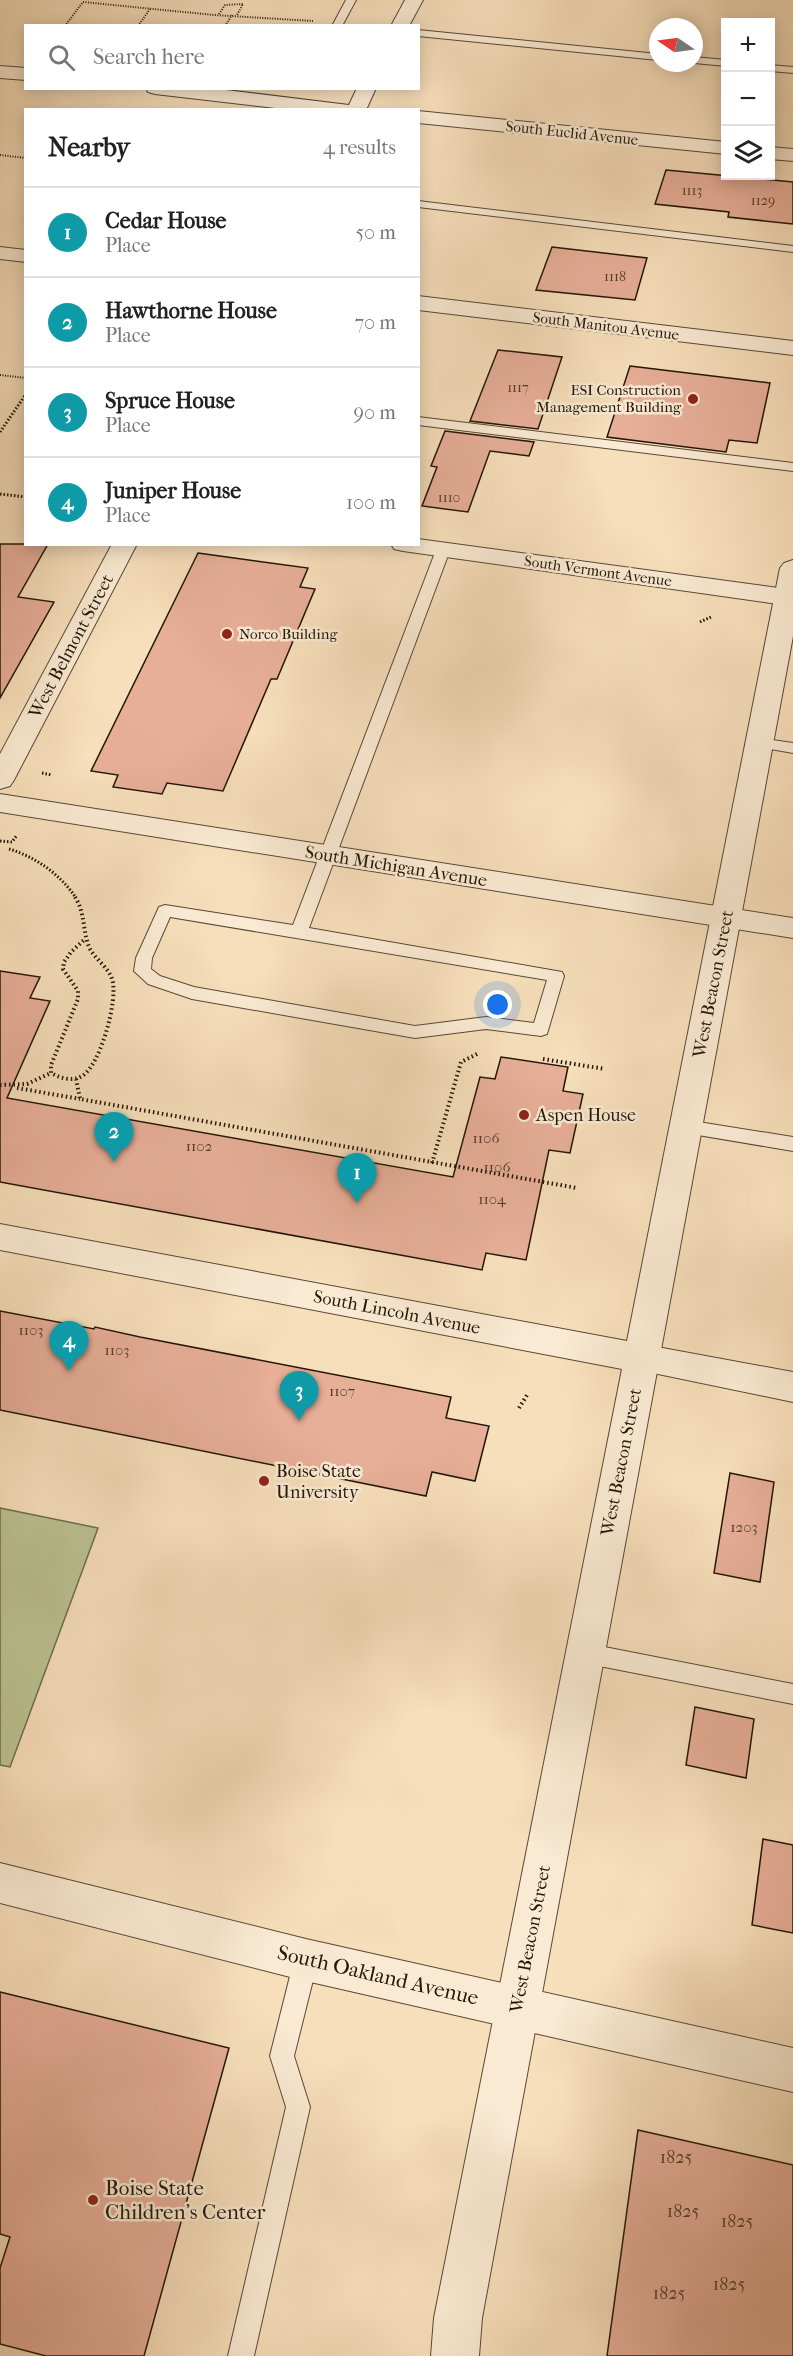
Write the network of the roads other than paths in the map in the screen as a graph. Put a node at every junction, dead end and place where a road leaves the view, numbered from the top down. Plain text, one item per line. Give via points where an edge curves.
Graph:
1 (351, 0) edge
2 (414, 0) edge
3 (339, 24) edge
4 (401, 24) edge
5 (420, 33) edge
6 (649, 56) edge
7 (703, 61) edge
8 (721, 63) edge
9 (775, 68) edge
10 (793, 70) edge
11 (0, 72) edge
12 (24, 74) edge
13 (172, 90) edge
14 (366, 90) edge
15 (330, 108) edge
16 (357, 108) edge
17 (420, 117) edge
18 (721, 147) edge
19 (775, 153) edge
20 (793, 155) edge
21 (420, 204) edge
22 (793, 249) edge
23 (0, 253) edge
24 (24, 256) edge
25 (420, 303) edge
26 (793, 348) edge
27 (420, 421) edge
28 (793, 467) edge
29 (124, 546) edge
30 (416, 546) edge
31 (443, 550) junction
32 (793, 568) edge
33 (790, 597) edge
34 (759, 743) junction
35 (793, 748) edge
36 (0, 780) edge
37 (0, 803) edge
38 (330, 855) junction
39 (726, 918) junction
40 (793, 928) edge
41 (299, 932) junction
42 (686, 1127) junction
43 (793, 1144) edge
44 (0, 1237) edge
45 (641, 1358) junction
46 (793, 1387) edge
47 (585, 1653) junction
48 (793, 1694) edge
49 (0, 1883) edge
50 (306, 1960) junction
51 (517, 2006) junction
52 (793, 2070) edge
53 (241, 2356) edge
54 (455, 2356) edge

1 - 3 lane
2 - 4 street
5 - 6 lane
7 - 8 lane
9 - 10 lane
11 - 12 street
13 - 15 street
14 - 16 street
17 - 18 street, South Euclid Avenue
19 - 20 street
21 - 22 lane
23 - 24 street
25 - 26 street, South Manitou Avenue
27 - 28 lane
29 - 36 street, West Belmont Street
30 - 31 street, South Vermont Avenue
31 - 33 street, South Vermont Avenue
31 - 38 lane
32 - 33 street, West Beacon Street
33 - 34 street, West Beacon Street
34 - 35 lane
34 - 39 street, West Beacon Street
37 - 38 street, South Michigan Avenue
38 - 39 street, South Michigan Avenue
38 - 41 lane
39 - 40 street, South Michigan Avenue
39 - 42 street, West Beacon Street
41 - 41 lane via 165,911 142,971 154,980 192,993 415,1032 486,1023 541,1030 556,976
42 - 43 lane
42 - 45 street, West Beacon Street
44 - 45 street, South Lincoln Avenue
45 - 46 street, South Lincoln Avenue
45 - 47 street, West Beacon Street
47 - 48 lane
47 - 51 street, West Beacon Street
49 - 50 street, South Oakland Avenue
50 - 51 street, South Oakland Avenue
50 - 53 lane via 282,2056 298,2108
51 - 52 street, South Oakland Avenue
51 - 54 street, West Beacon Street via 458,2318

